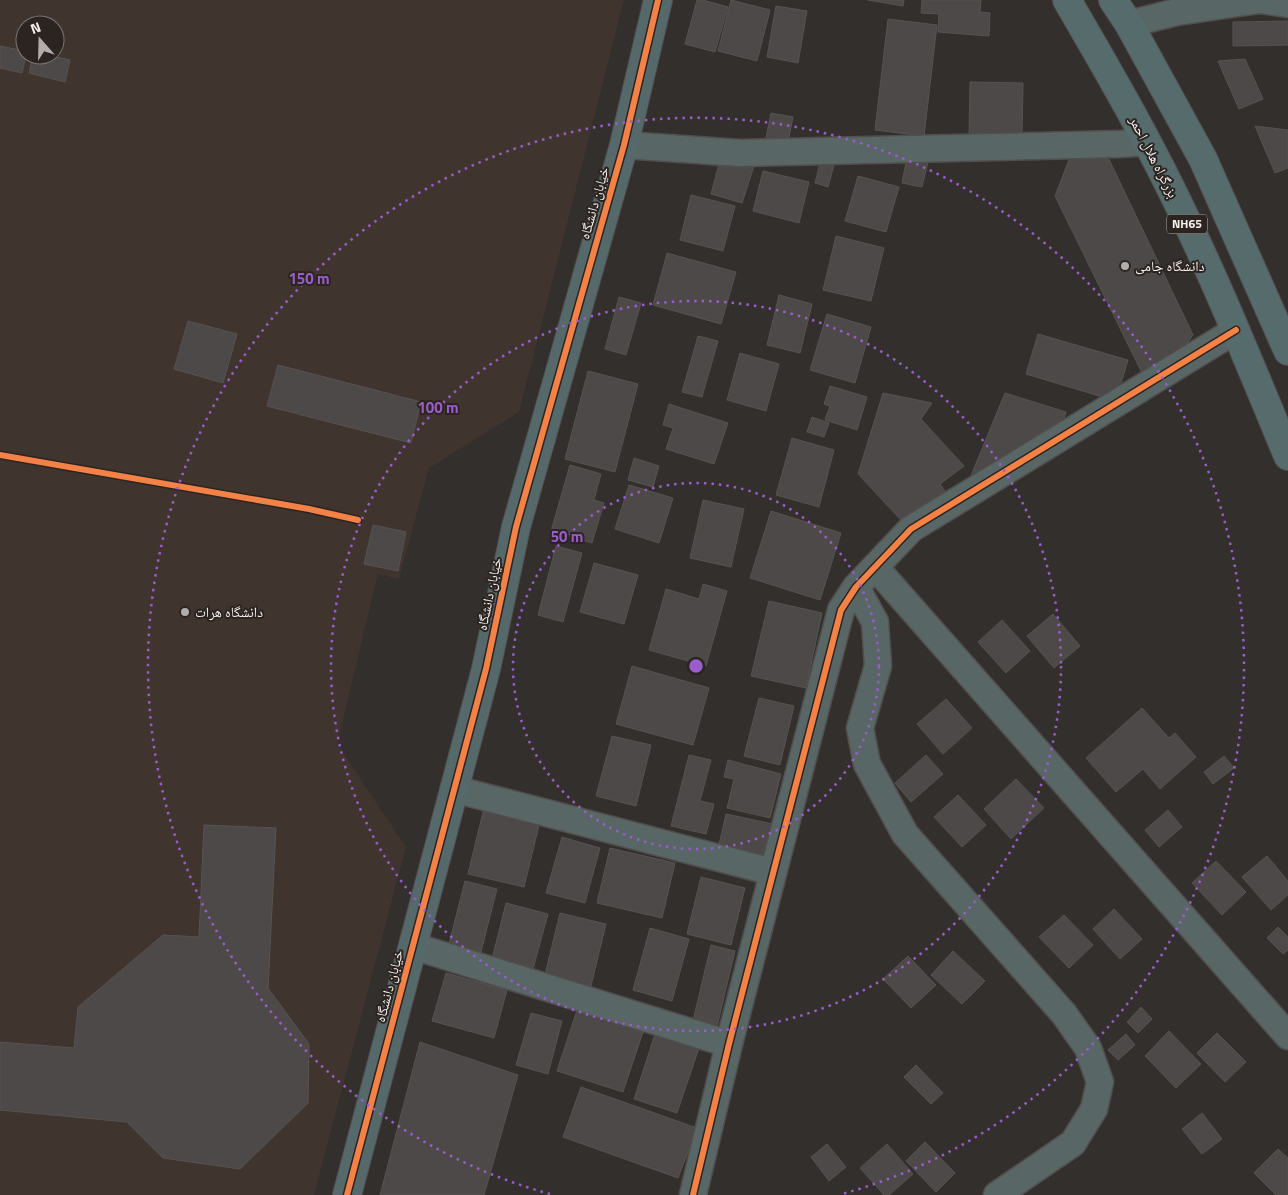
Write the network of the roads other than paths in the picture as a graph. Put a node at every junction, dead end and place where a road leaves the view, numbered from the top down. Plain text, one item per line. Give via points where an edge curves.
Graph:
1 (658, 0) edge
2 (1067, 0) edge
3 (1113, 0) edge
4 (1259, 0) edge
5 (1288, 4) edge
6 (1164, 7) edge
7 (1129, 24) junction
8 (1147, 142) junction
9 (624, 144) junction
10 (1236, 330) junction
11 (1288, 351) edge
12 (1288, 456) edge
13 (875, 567) junction
14 (856, 587) junction
15 (454, 789) junction
16 (773, 872) junction
17 (412, 946) junction
18 (1288, 1036) edge
19 (729, 1044) junction
20 (347, 1195) edge
21 (693, 1195) edge
22 (997, 1195) edge

1 - 9 street, خیابان دانشگاه
2 - 8 highway, بزرگراه هلال احمر / NH65
3 - 7 highway, NH65
4 - 5 street
4 - 6 street via 1177,12
6 - 7 street
7 - 11 highway, NH65 via 1202,159
8 - 9 street via 740,153
8 - 10 highway, بزرگراه هلال احمر / NH65
9 - 15 street, خیابان دانشگاه via 516,527 486,669
10 - 12 highway, بزرگراه هلال احمر / NH65
10 - 13 street via 911,529
13 - 14 street
13 - 18 street
14 - 16 street via 841,610
14 - 22 street via 875,622 878,666 860,728 867,764 905,834 1064,1014 1088,1048 1100,1082 1094,1109 1073,1143
15 - 16 street
15 - 17 street, خیابان دانشگاه
16 - 19 street
17 - 19 street
17 - 20 street, خیابان دانشگاه
19 - 21 street

